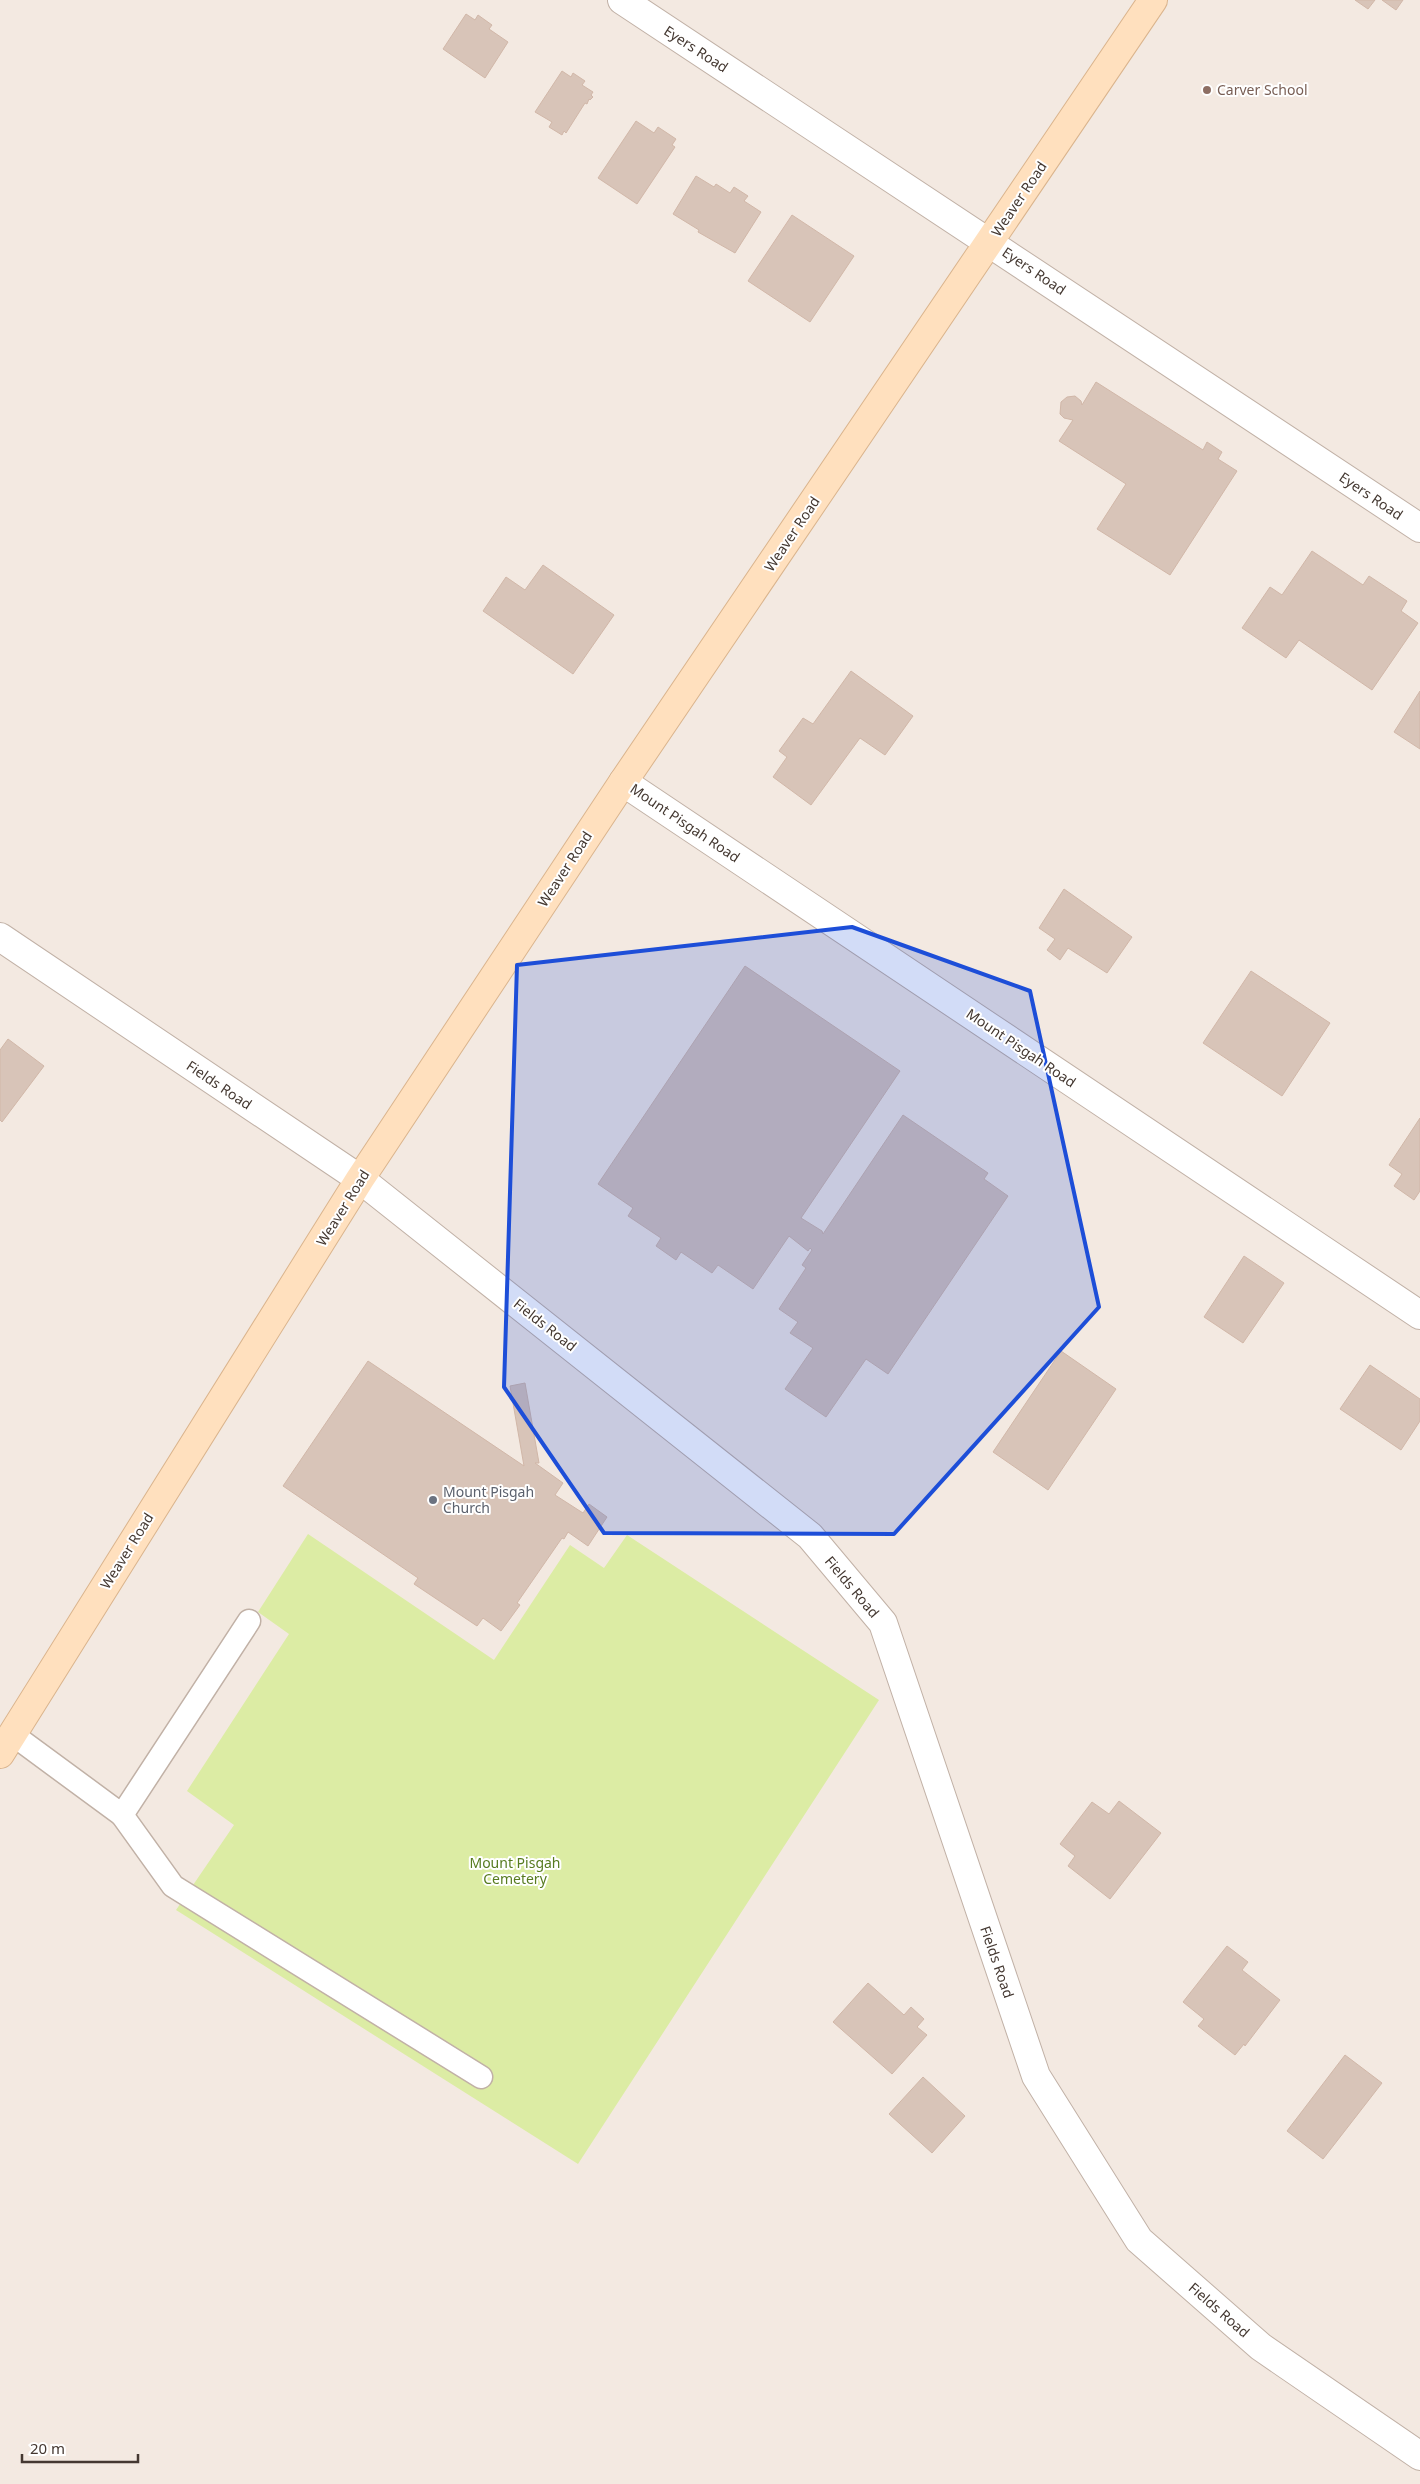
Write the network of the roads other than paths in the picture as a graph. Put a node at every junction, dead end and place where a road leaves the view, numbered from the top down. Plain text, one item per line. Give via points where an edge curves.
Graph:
1 (622, 0) edge
2 (1153, 0) edge
3 (990, 242) junction
4 (1420, 528) edge
5 (623, 782) junction
6 (0, 938) edge
7 (360, 1179) junction
8 (1420, 1315) edge
9 (248, 1621) dead end
10 (6, 1744) edge
11 (122, 1815) junction
12 (481, 2077) dead end
13 (1420, 2456) edge

1 - 3 street, Eyers Road
2 - 3 main road, Weaver Road
3 - 4 street, Eyers Road
3 - 5 main road, Weaver Road
5 - 7 main road, Weaver Road
5 - 8 street, Mount Pisgah Road
6 - 7 street, Fields Road
7 - 10 main road, Weaver Road
7 - 13 street, Fields Road via 810,1536 883,1623 1036,2076 1139,2240 1261,2347
9 - 11 lane
10 - 11 lane
11 - 12 lane via 173,1886

